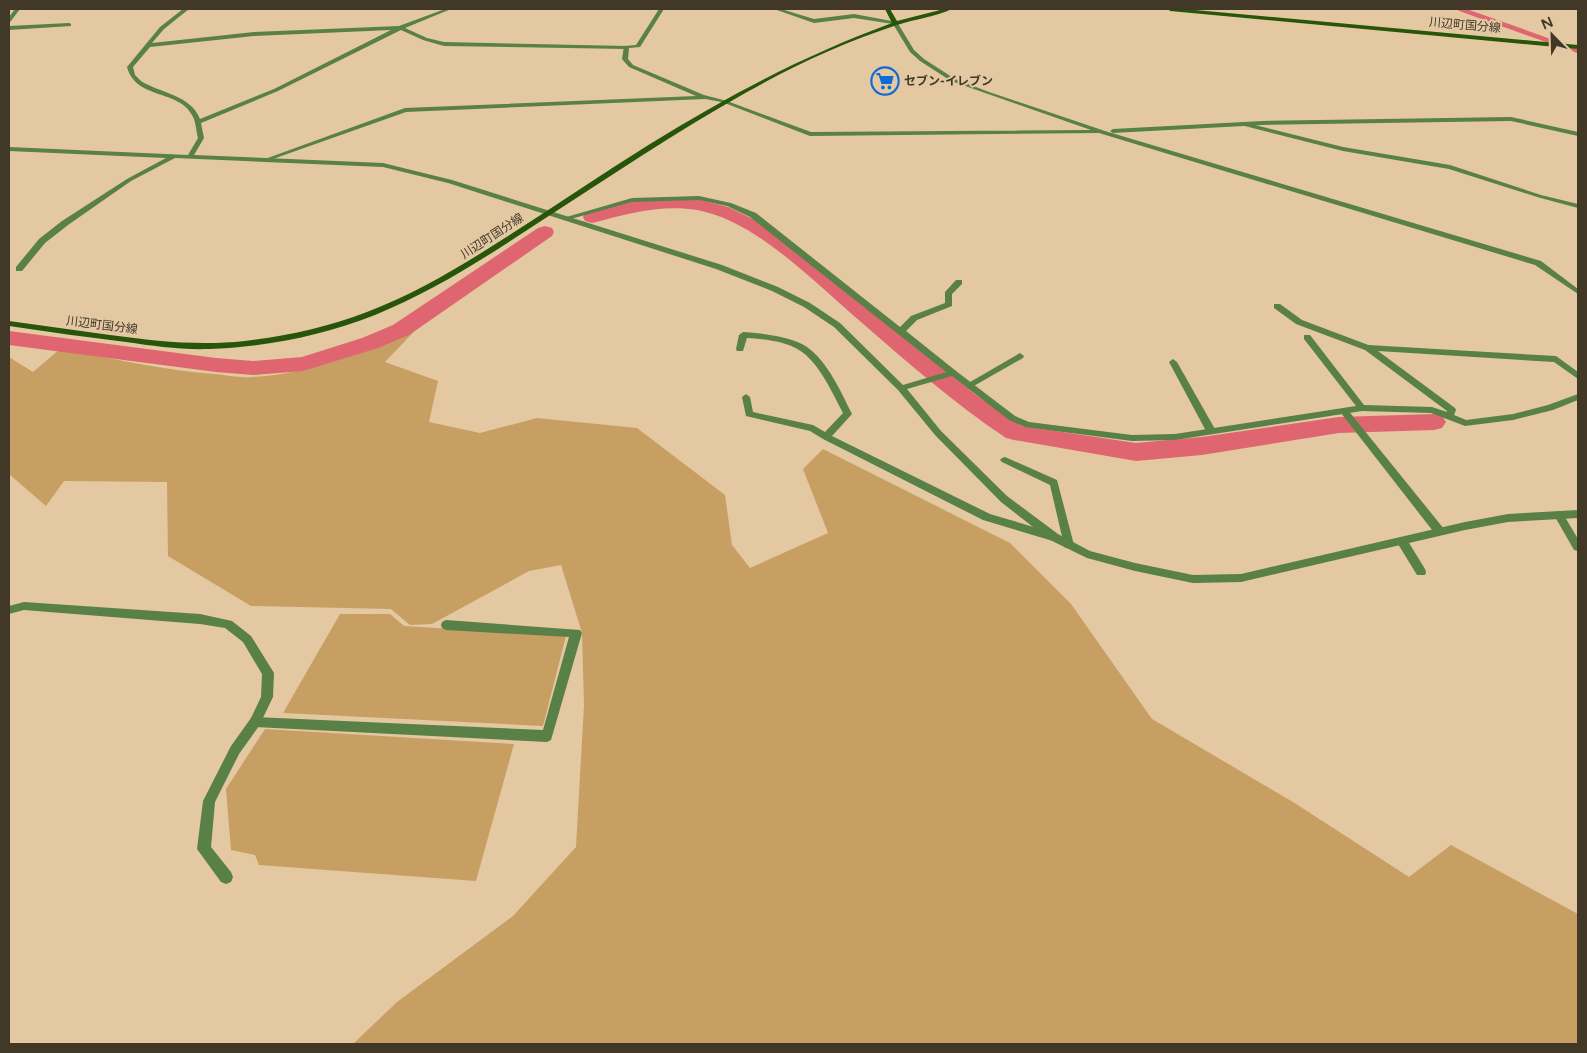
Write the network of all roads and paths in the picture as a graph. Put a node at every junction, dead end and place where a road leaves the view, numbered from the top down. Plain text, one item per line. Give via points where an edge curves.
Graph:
1 (17, 9) edge
2 (186, 9) edge
3 (448, 9) edge
4 (661, 9) edge
5 (777, 9) edge
6 (888, 9) edge
7 (949, 9) edge
8 (1170, 9) edge
9 (9, 20) edge
10 (895, 23) junction
11 (69, 25) dead end
12 (9, 28) edge
13 (401, 28) junction
14 (150, 45) junction
15 (626, 47) junction
16 (1578, 47) edge
17 (706, 97) junction
18 (725, 102) junction
19 (198, 122) junction
20 (1243, 124) junction
21 (1103, 132) junction
22 (1578, 134) edge
23 (9, 149) edge
24 (176, 155) junction
25 (191, 156) junction
26 (268, 159) junction
27 (1578, 206) edge
28 (549, 212) junction
29 (567, 218) junction
30 (19, 269) dead end
31 (959, 282) dead end
32 (1578, 292) edge
33 (1276, 306) dead end
34 (9, 324) edge
35 (901, 331) junction
36 (1307, 336) dead end
37 (1368, 348) junction
38 (740, 349) dead end
39 (1020, 356) dead end
40 (1173, 362) dead end
41 (951, 374) junction
42 (1578, 376) edge
43 (969, 385) junction
44 (901, 388) junction
45 (746, 397) dead end
46 (1578, 397) edge
47 (1362, 408) junction
48 (1345, 412) junction
49 (1449, 416) junction
50 (1211, 431) junction
51 (826, 437) junction
52 (1005, 460) dead end
53 (1578, 514) edge
54 (1559, 515) junction
55 (1440, 532) junction
56 (1054, 537) junction
57 (1402, 541) junction
58 (1069, 545) junction
59 (1578, 547) edge
60 (1422, 572) dead end
61 (9, 610) edge
62 (446, 625) dead end
63 (255, 722) junction
64 (226, 877) dead end

1 - 9 street
2 - 14 street via 162,28
3 - 13 street
4 - 15 street via 638,46
5 - 10 street via 814,21 854,16
6 - 10 street
7 - 10 street, 川辺町国分線
8 - 16 street, 川辺町国分線
10 - 18 street, 川辺町国分線 via 786,70
10 - 21 street via 912,51 953,80
11 - 12 street
13 - 14 street via 254,34
13 - 15 street via 444,44
13 - 19 street via 275,90
14 - 19 street via 130,67 130,73 139,83 182,100 194,112
15 - 17 street via 625,59 631,66
17 - 18 street
17 - 26 street via 405,110
18 - 21 street via 810,134
18 - 28 street, 川辺町国分線
19 - 25 street via 201,138
20 - 21 street
20 - 22 street via 1511,118
20 - 27 street via 1343,149 1450,167
21 - 32 street via 1538,263
23 - 24 street
24 - 25 street
24 - 30 street via 129,180 65,223 42,241
25 - 26 street
26 - 28 street via 383,165 450,181
28 - 29 street
28 - 34 street, 川辺町国分線 via 418,294 336,325 301,334 192,347
29 - 35 street via 632,200 698,198 729,204 753,214
29 - 44 street via 720,267 807,304 837,325
31 - 35 street via 948,294 949,304 914,318
33 - 37 street via 1299,322
35 - 41 street
36 - 47 street
37 - 42 street via 1556,359
37 - 49 street via 1452,410
38 - 51 street via 743,335 802,348 834,388 848,414
39 - 43 street
40 - 50 street
41 - 43 street
41 - 44 street
43 - 50 street via 1012,418 1028,425 1132,438 1175,437
44 - 56 street via 938,433 1004,499
45 - 51 street via 749,414 813,428
46 - 49 street via 1550,408 1513,416 1464,423
47 - 48 street
47 - 49 street via 1432,410
48 - 50 street
48 - 55 street
51 - 56 street via 987,517
52 - 58 street via 1054,483
53 - 54 street
54 - 55 street via 1508,518
54 - 59 street
55 - 57 street
56 - 58 street
57 - 58 street via 1241,578 1193,579 1087,554
57 - 60 street
61 - 63 street via 24,606 200,619 228,624 247,639 268,673 267,697
62 - 63 street via 576,632 547,736
63 - 64 street via 235,750 209,801 204,849

